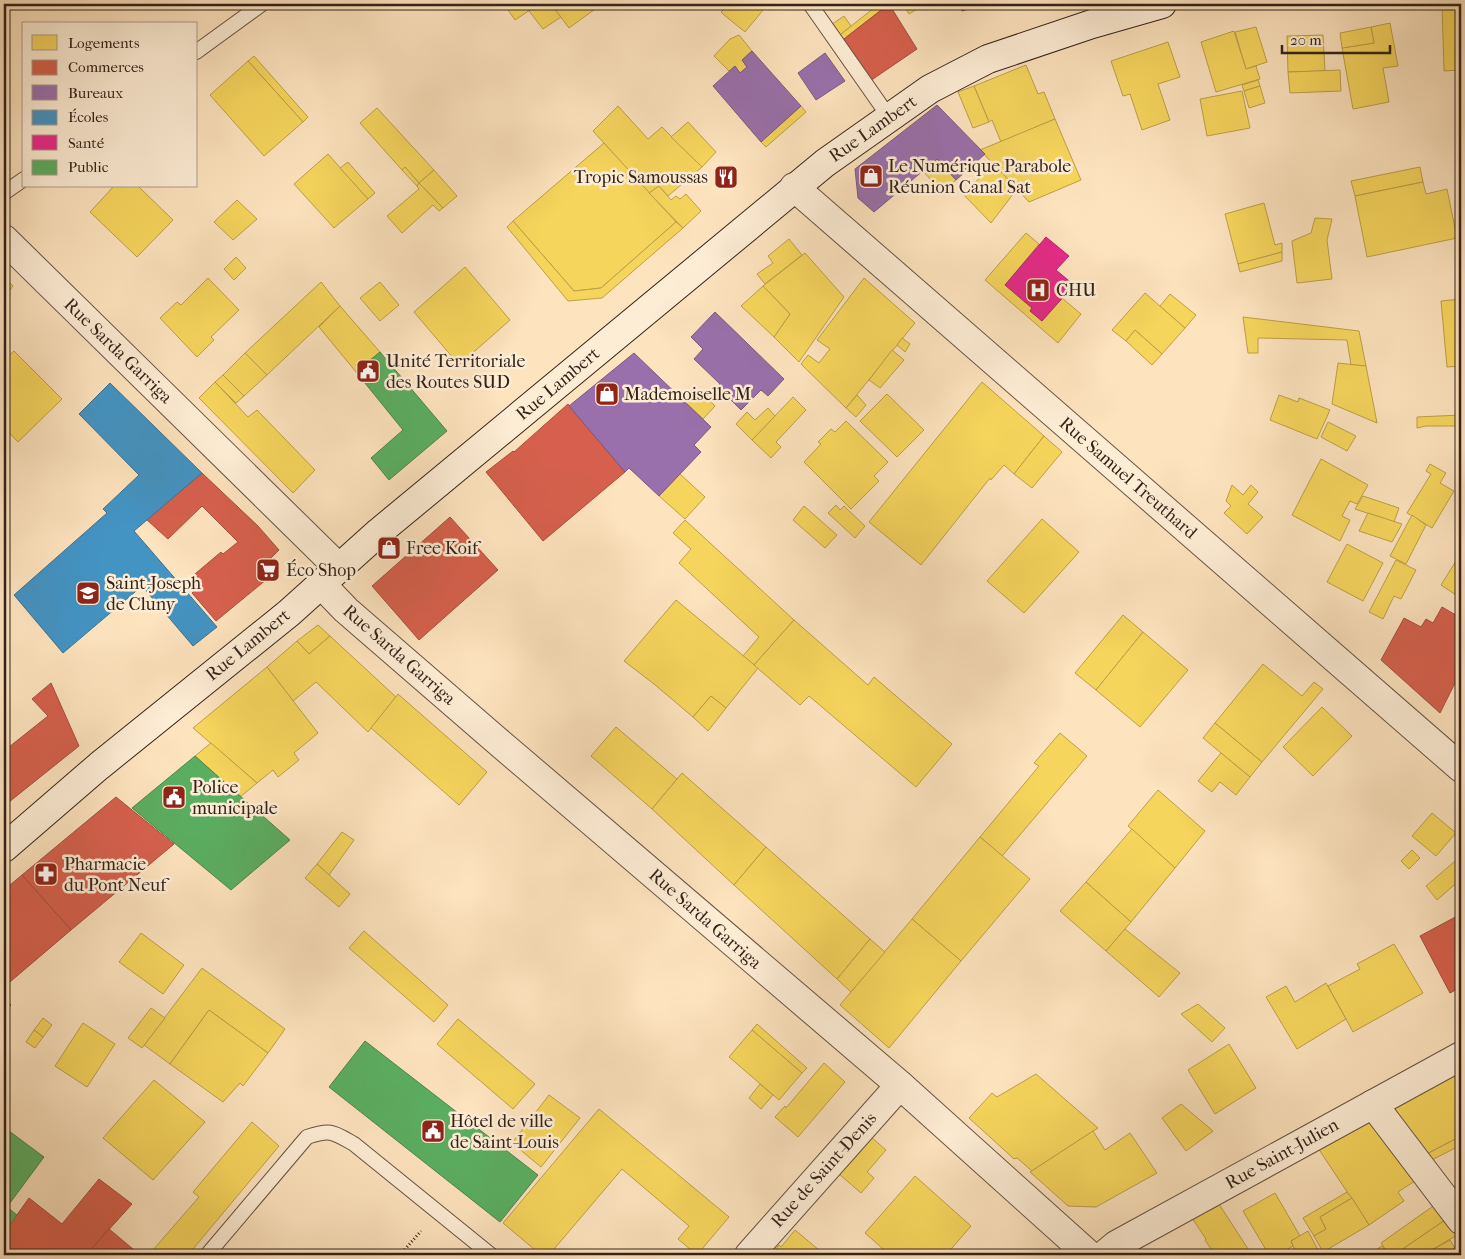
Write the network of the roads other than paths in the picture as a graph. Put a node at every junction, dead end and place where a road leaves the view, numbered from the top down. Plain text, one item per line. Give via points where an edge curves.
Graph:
1 (262, 4) edge
2 (810, 4) edge
3 (1162, 4) edge
4 (198, 51) edge
5 (889, 117) junction
6 (22, 180) edge
7 (794, 187) junction
8 (4, 194) edge
9 (4, 239) edge
10 (330, 576) junction
11 (1461, 768) edge
12 (4, 848) edge
13 (1461, 1056) edge
14 (900, 1085) junction
15 (1373, 1104) junction
16 (1461, 1220) edge
17 (207, 1255) edge
18 (491, 1255) edge
19 (749, 1255) edge
20 (1089, 1255) edge
21 (1104, 1255) edge

1 - 4 lane
2 - 5 lane
3 - 5 street, Rue Lambert via 988,59 930,89
5 - 7 street, Rue Lambert
6 - 8 lane
7 - 10 street, Rue Lambert
7 - 11 street, Rue Samuel Treuthard
9 - 10 street, Rue Sarda Garriga
10 - 12 street, Rue Lambert
10 - 14 street, Rue Sarda Garriga via 346,610
13 - 15 street, Rue Saint-Julien
14 - 19 street, Rue de Saint-Denis
14 - 20 street, Rue Sarda Garriga
15 - 16 street
15 - 21 street, Rue Saint-Julien via 1116,1245
17 - 18 lane via 307,1137 323,1132 335,1133 354,1144

